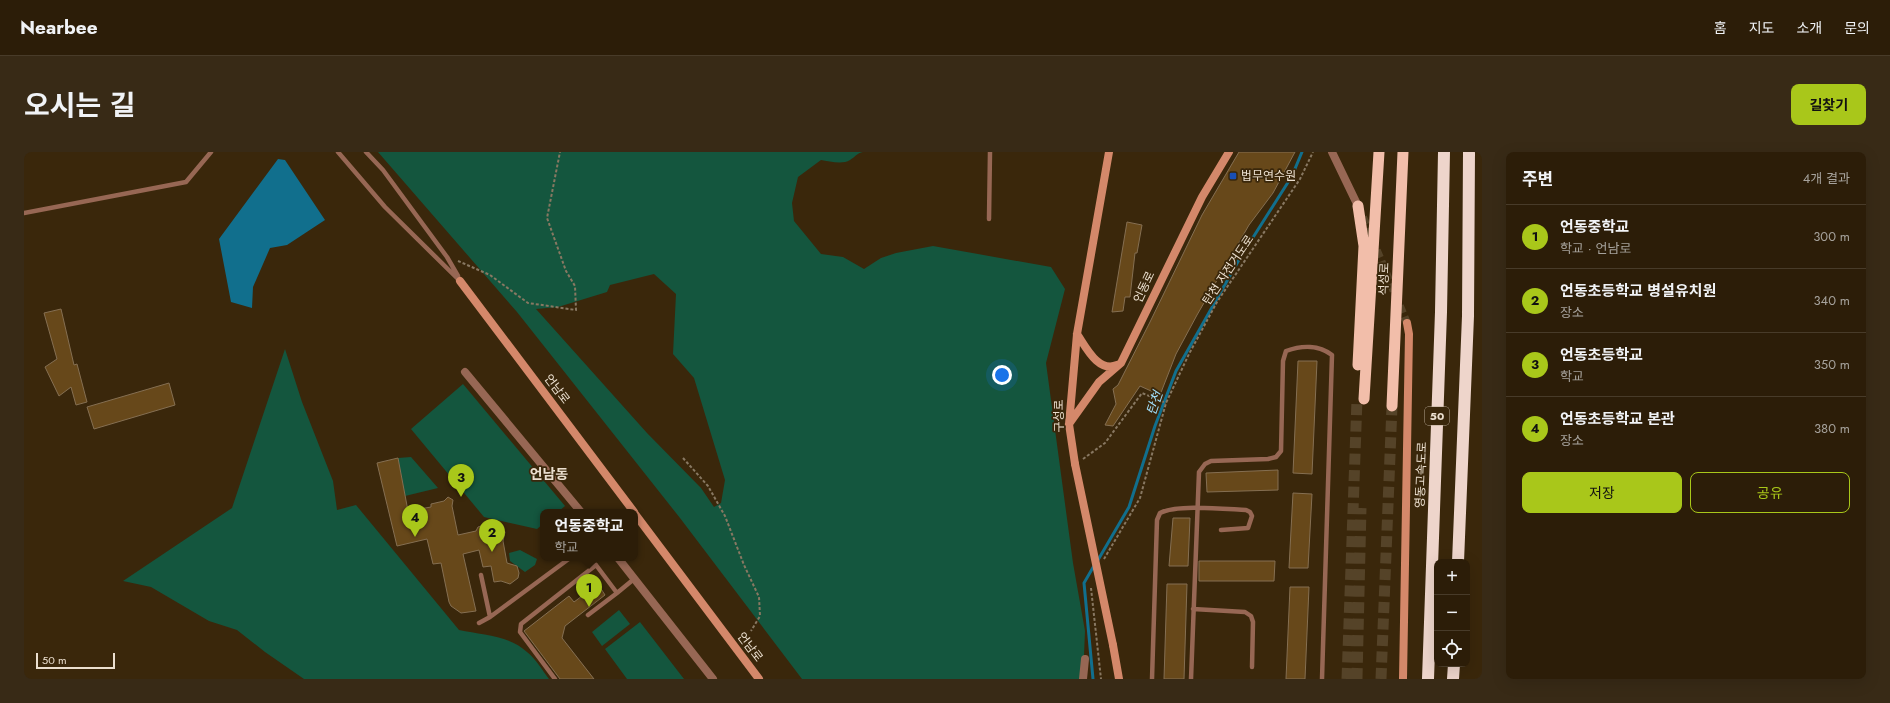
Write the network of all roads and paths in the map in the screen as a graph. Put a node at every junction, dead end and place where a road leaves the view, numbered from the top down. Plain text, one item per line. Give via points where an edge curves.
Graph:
1 (211, 152) edge
2 (338, 152) edge
3 (366, 152) edge
4 (560, 152) edge
5 (990, 152) edge
6 (1109, 152) edge
7 (1229, 152) edge
8 (1313, 152) edge
9 (1379, 152) edge
10 (1403, 152) edge
11 (1444, 152) edge
12 (1470, 152) edge
13 (1333, 155) edge
14 (1358, 206) joint
15 (24, 213) edge
16 (989, 219) dead end
17 (447, 257) junction
18 (460, 281) junction
19 (1407, 323) tunnel mouth
20 (1077, 334) junction
21 (1121, 363) junction
22 (465, 372) dead end
23 (1166, 403) junction
24 (1392, 406) tunnel mouth
25 (1069, 424) junction
26 (684, 458) dead end
27 (1075, 464) junction
28 (579, 509) edge
29 (631, 509) edge
30 (1198, 509) junction
31 (638, 518) edge
32 (1221, 530) dead end
33 (1458, 559) edge
34 (1104, 560) dead end
35 (566, 561) edge
36 (620, 561) edge
37 (481, 575) dead end
38 (634, 579) junction
39 (1091, 587) dead end
40 (617, 593) junction
41 (1194, 609) junction
42 (588, 615) dead end
43 (490, 617) junction
44 (479, 623) dead end
45 (751, 631) dead end
46 (1085, 659) dead end
47 (1252, 667) dead end
48 (1454, 667) edge
49 (555, 679) edge
50 (714, 679) edge
51 (759, 679) edge
52 (1083, 679) edge
53 (1100, 679) edge
54 (1119, 679) edge
55 (1152, 679) edge
56 (1191, 679) edge
57 (1322, 679) edge
58 (1403, 679) edge
59 (1428, 679) edge
60 (1453, 679) edge

1 - 15 lane via 186,182
2 - 18 lane via 385,207
3 - 17 lane via 383,170
4 - 17 path via 547,218 574,286 576,310 528,303 490,275
5 - 16 lane
6 - 20 main road, 구성로
7 - 21 main road, 언동로 via 1195,211
8 - 23 path, 탄천 자전거도로 via 1300,178 1217,302
9 - 14 highway, 석성로 via 1360,399 1364,246
10 - 24 highway, 석성로
11 - 59 highway, 영동고속도로 / 50
12 - 33 highway, 50 via 1468,316
13 - 14 street
17 - 18 lane
18 - 29 main road, 언남로
19 - 58 main road via 1409,334
20 - 21 main road via 1098,363 1104,367
20 - 25 main road, 구성로
21 - 25 main road, 언동로 via 1099,382
22 - 28 street
23 - 27 path via 1142,393 1105,443
23 - 34 path, 탄천 자전거도로 via 1140,498
25 - 27 main road, 구성로
26 - 45 path via 708,486 726,516 759,597 760,616
27 - 54 main road, 구성로, bridge
30 - 32 lane via 1250,512 1252,516 1248,528
30 - 41 lane
30 - 55 lane via 1166,510 1160,513 1157,520
30 - 57 lane via 1199,472 1204,464 1211,461 1268,459 1276,457 1281,451 1283,360 1286,351 1297,346 1323,348 1332,355
31 - 51 main road, 언남로
35 - 43 lane
36 - 38 street
37 - 43 lane
38 - 40 lane
38 - 50 street
39 - 53 path
40 - 42 lane
40 - 49 lane via 596,564 521,624 520,632
41 - 47 lane via 1245,612 1251,616
41 - 56 lane
43 - 44 lane
46 - 52 street
48 - 60 highway

